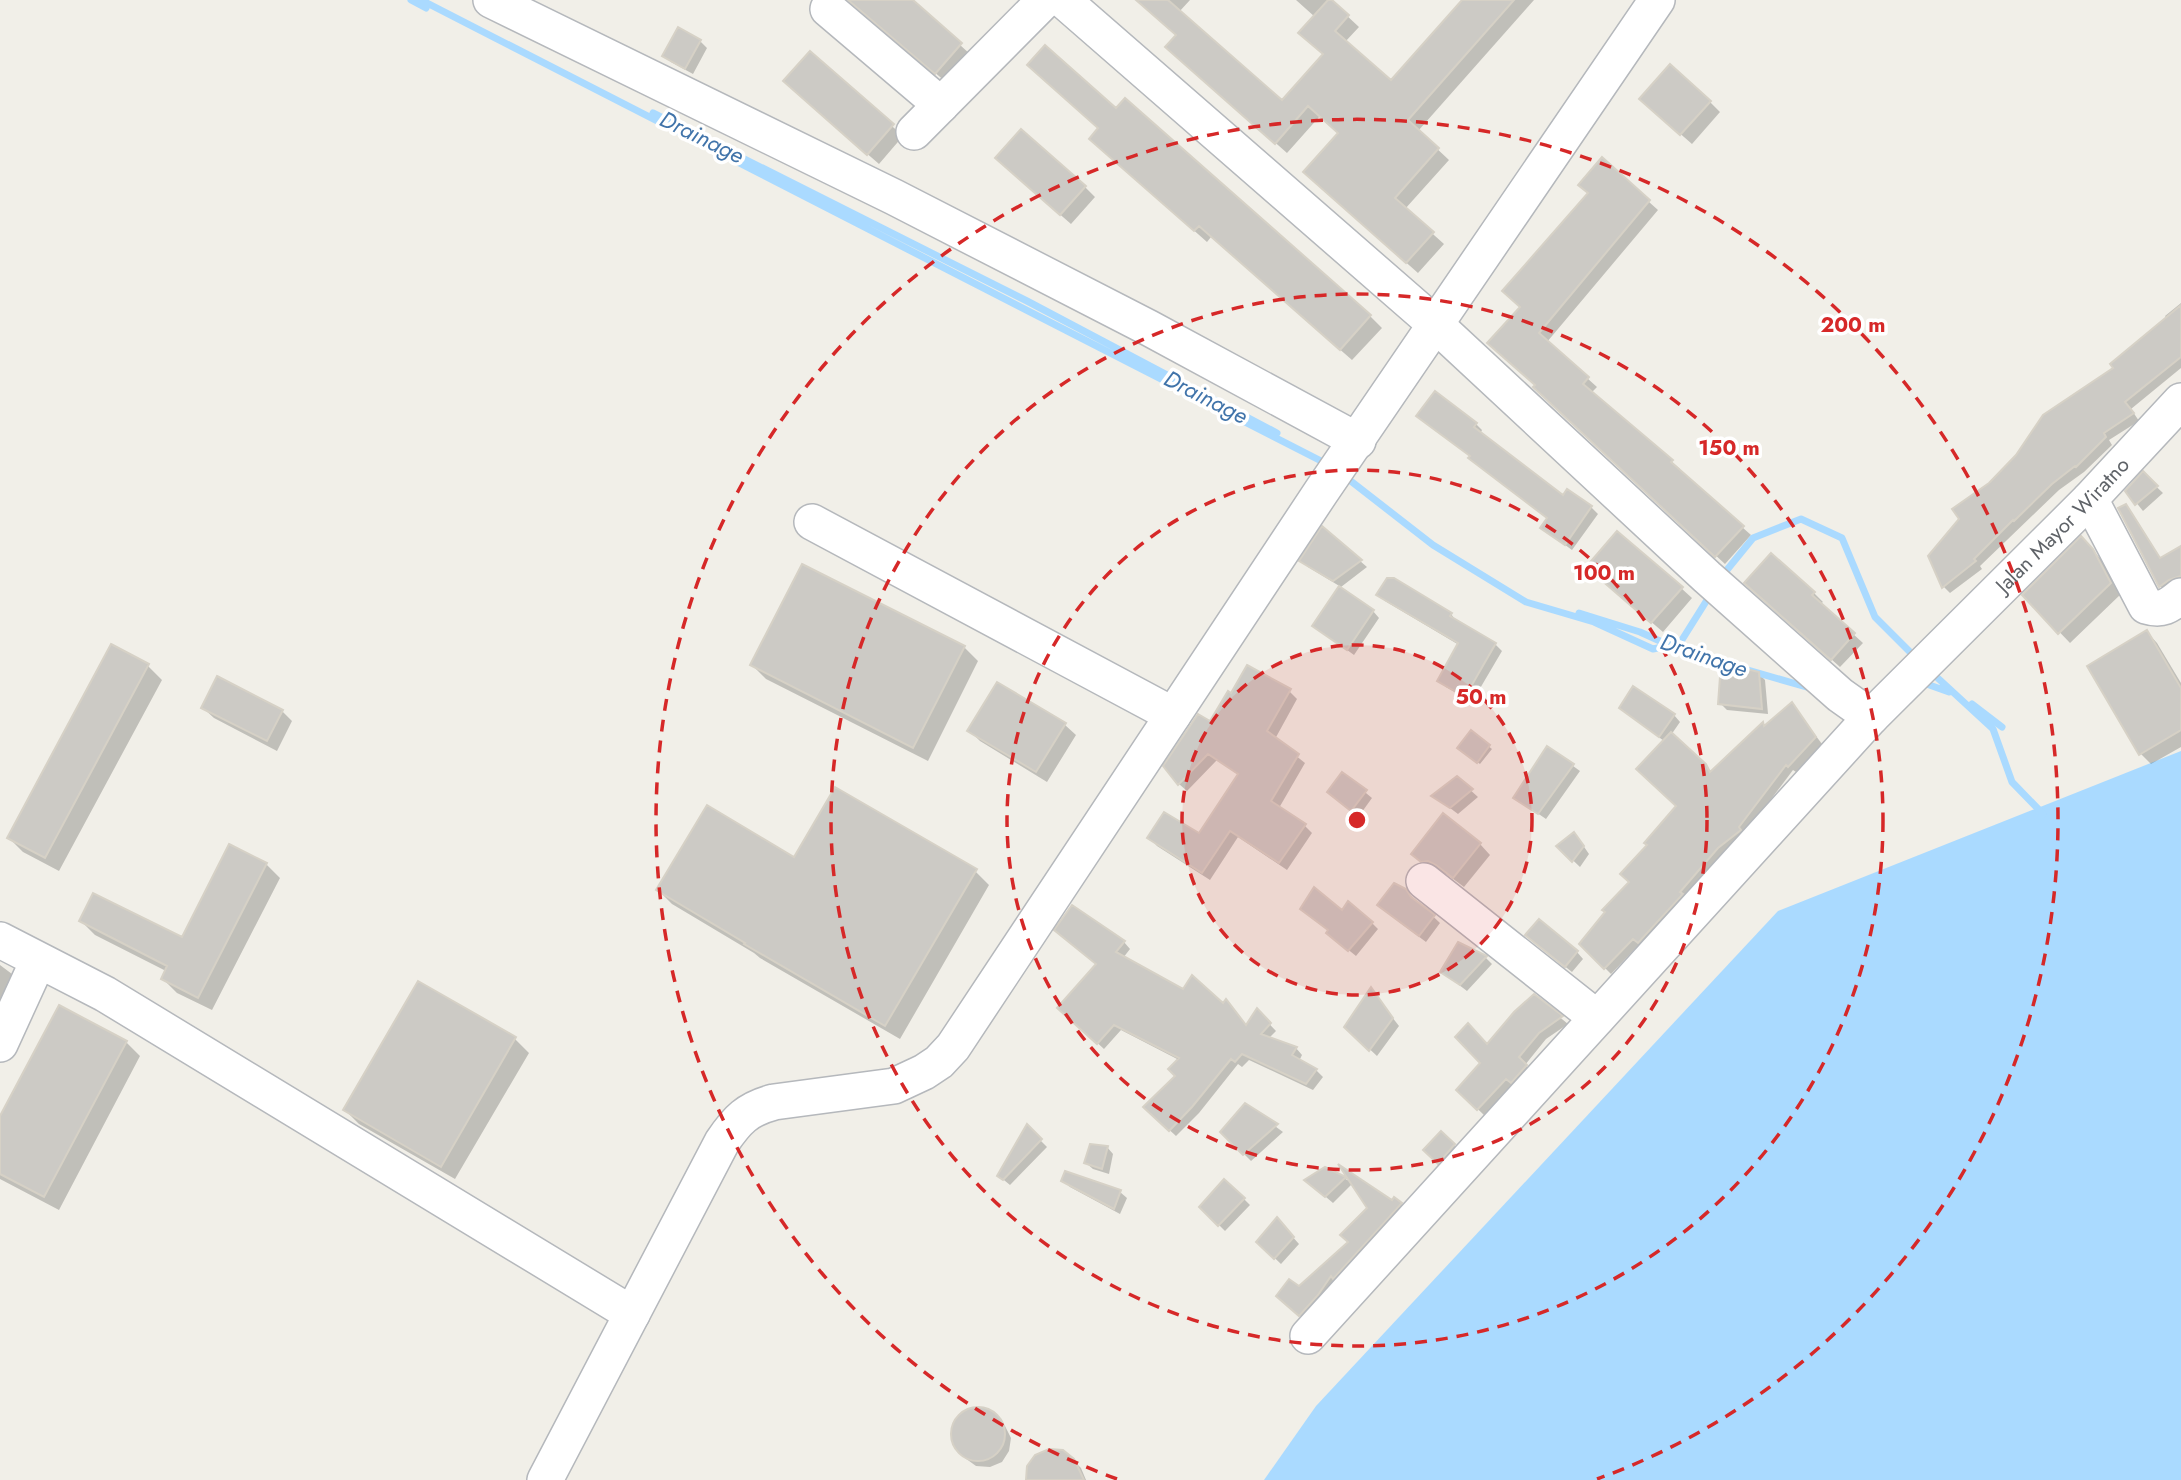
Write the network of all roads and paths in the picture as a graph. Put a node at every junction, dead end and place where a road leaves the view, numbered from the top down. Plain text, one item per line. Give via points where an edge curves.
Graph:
1 (491, 0) edge
2 (1045, 0) edge
3 (1063, 0) edge
4 (1657, 0) edge
5 (828, 9) dead end
6 (941, 105) junction
7 (914, 132) dead end
8 (1435, 324) junction
9 (2181, 401) edge
10 (1352, 450) junction
11 (2090, 499) junction
12 (812, 522) dead end
13 (2181, 596) edge
14 (1173, 715) junction
15 (1871, 717) junction
16 (1424, 881) dead end
17 (0, 940) edge
18 (38, 961) junction
19 (1597, 1018) junction
20 (0, 1044) edge
21 (632, 1314) junction
22 (1308, 1336) dead end
23 (545, 1480) edge

1 - 10 street via 1149,328
2 - 6 street
3 - 8 street
4 - 8 street
5 - 6 street
6 - 7 street
8 - 10 street
8 - 15 street via 1732,600
9 - 11 street, Jalan Mayor Wiratno
10 - 14 street
11 - 13 street via 2146,606 2161,609
11 - 15 street, Jalan Mayor Wiratno
12 - 14 street
14 - 21 street via 953,1047 924,1072 894,1086 774,1102 755,1107 735,1123
15 - 19 street, Jalan Mayor Wiratno
16 - 19 street
17 - 18 street
18 - 20 street
18 - 21 street via 105,994
19 - 22 street, Jalan Mayor Wiratno
21 - 23 street

